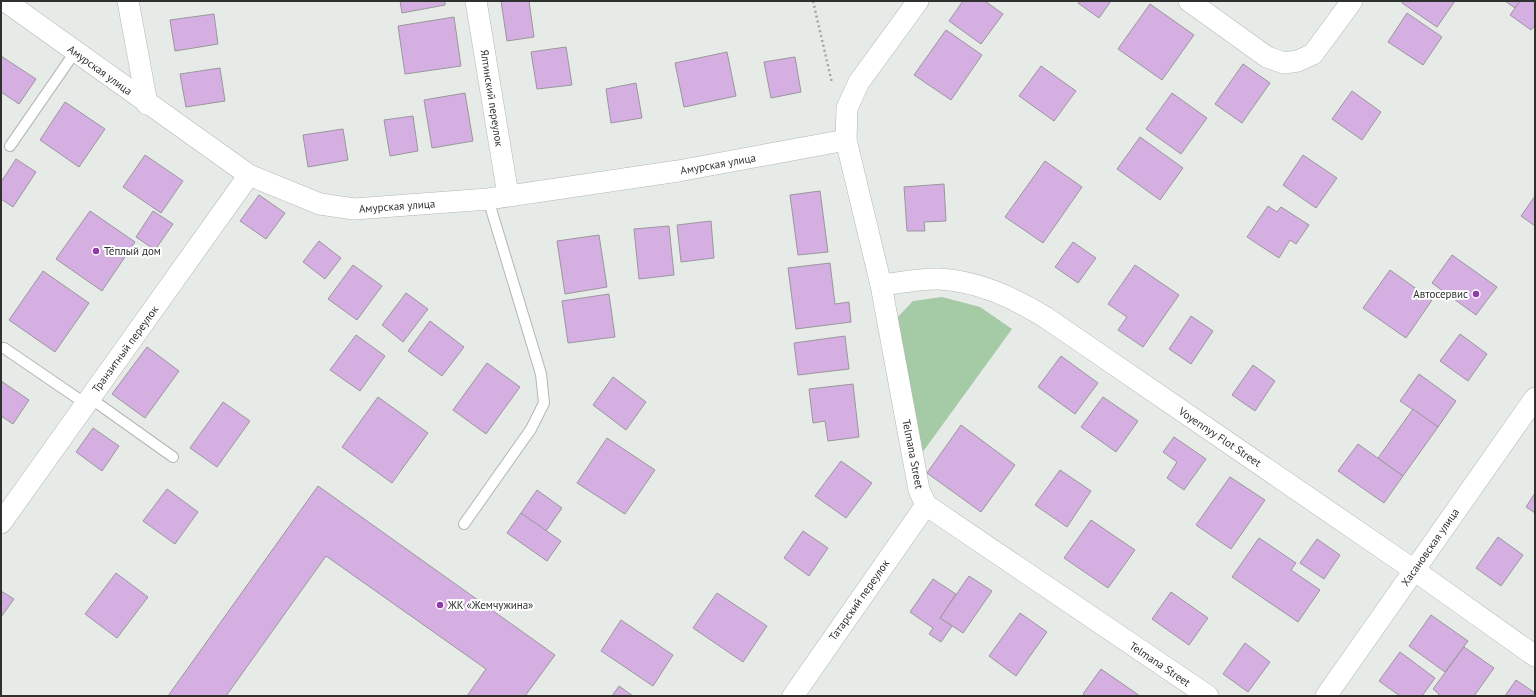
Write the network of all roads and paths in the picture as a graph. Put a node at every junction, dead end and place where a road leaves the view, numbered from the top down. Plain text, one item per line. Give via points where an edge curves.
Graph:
1 (5, 1) edge
2 (128, 1) edge
3 (476, 1) edge
4 (813, 1) edge
5 (918, 1) edge
6 (1189, 1) edge
7 (1352, 1) edge
8 (75, 52) junction
9 (833, 86) dead end
10 (147, 104) junction
11 (846, 140) junction
12 (10, 146) dead end
13 (249, 175) junction
14 (498, 197) junction
15 (881, 285) junction
16 (4, 348) dead end
17 (1535, 398) edge
18 (88, 401) junction
19 (173, 457) dead end
20 (926, 505) junction
21 (1, 523) edge
22 (464, 524) dead end
23 (1414, 570) junction
24 (1535, 656) edge
25 (793, 696) edge
26 (1208, 696) edge
27 (1326, 696) edge

1 - 8 street, Амурская улица
2 - 10 street
3 - 14 street, Ялтинский переулок
4 - 9 path
5 - 11 street, Telmana Street via 859,82 847,108
6 - 7 street via 1267,57 1284,63 1298,61 1313,54
8 - 10 street, Амурская улица
8 - 12 lane
10 - 13 street, Амурская улица
11 - 14 street, Амурская улица via 678,171
11 - 15 street, Telmana Street
13 - 14 street, Амурская улица via 320,204 338,208 354,209
13 - 18 street, Транзитный переулок
14 - 22 lane via 541,374 544,403 531,429
15 - 20 street, Telmana Street via 919,490
15 - 23 street, Voyennyy Flot Street via 938,279 987,288 1017,300
16 - 18 lane
17 - 23 street, Хасановская улица
18 - 19 lane
18 - 21 street, Транзитный переулок
20 - 25 street, Татарский переулок
20 - 26 street, Telmana Street
23 - 24 street, Voyennyy Flot Street
23 - 27 street, Хасановская улица

